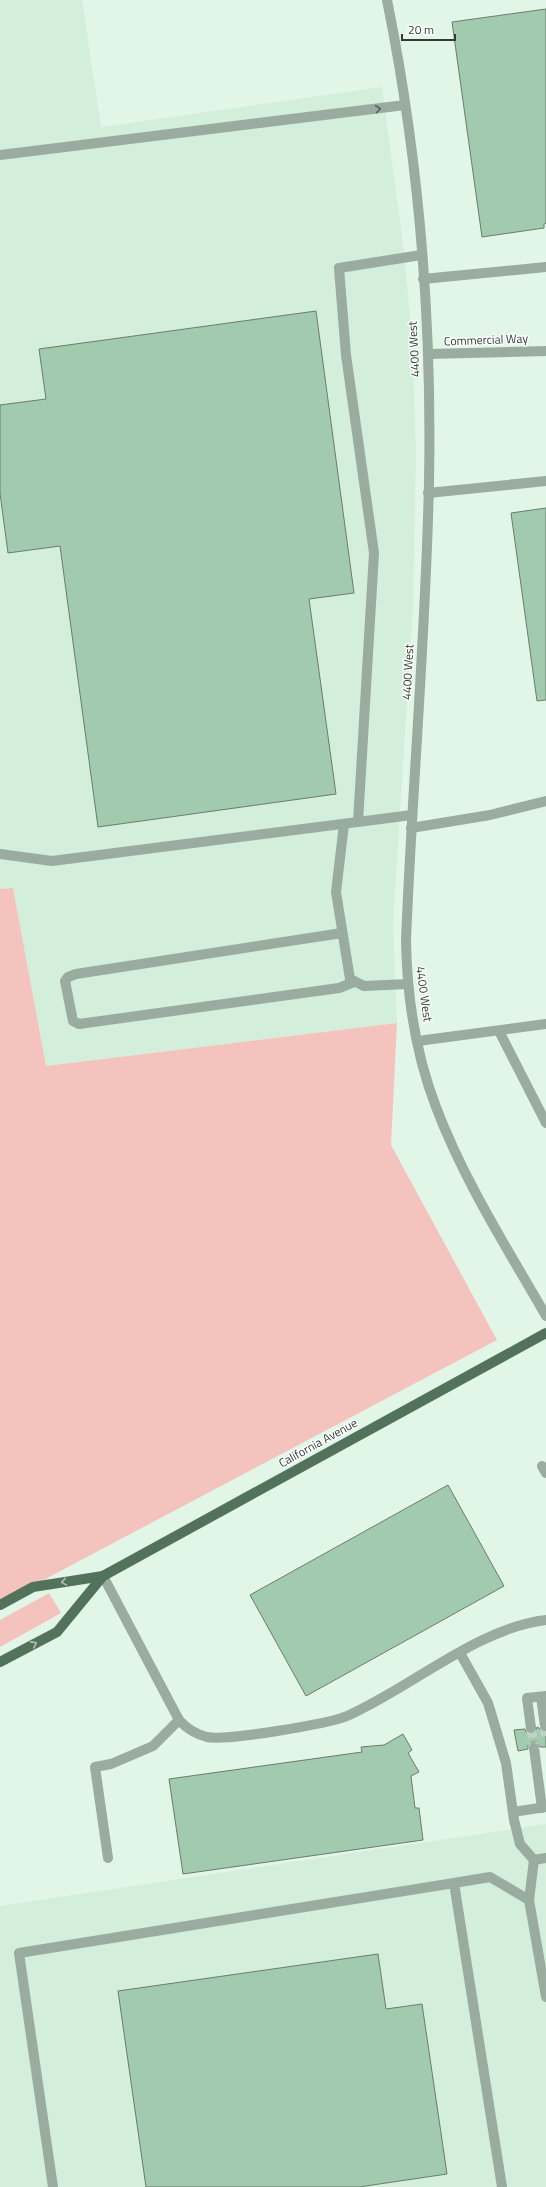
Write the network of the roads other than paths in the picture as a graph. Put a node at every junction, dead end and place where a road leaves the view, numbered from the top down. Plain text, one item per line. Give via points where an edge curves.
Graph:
1 (387, 0) edge
2 (405, 105) junction
3 (0, 155) edge
4 (421, 254) junction
5 (546, 267) edge
6 (423, 279) junction
7 (546, 351) edge
8 (428, 354) junction
9 (546, 481) edge
10 (428, 494) junction
11 (546, 801) edge
12 (412, 815) junction
13 (358, 822) junction
14 (344, 824) junction
15 (412, 828) junction
16 (0, 854) edge
17 (342, 933) junction
18 (354, 982) junction
19 (408, 984) junction
20 (546, 1024) edge
21 (499, 1031) junction
22 (418, 1041) junction
23 (546, 1123) edge
24 (546, 1316) edge
25 (546, 1333) edge
26 (103, 1576) junction
27 (0, 1605) edge
28 (546, 1620) edge
29 (460, 1653) junction
30 (0, 1662) edge
31 (543, 1696) edge
32 (179, 1720) junction
33 (545, 1726) dead end
34 (531, 1728) tunnel mouth
35 (534, 1748) tunnel mouth
36 (544, 1808) edge
37 (513, 1812) junction
38 (108, 1858) dead end
39 (546, 1858) edge
40 (534, 1860) junction
41 (454, 1883) junction
42 (529, 1900) junction
43 (546, 1997) edge
44 (53, 2187) edge
45 (502, 2187) edge

1 - 2 street, 4400 West
3 -> 2 street
2 - 4 street, 4400 West
4 - 6 street, 4400 West
4 - 13 street via 339,268 346,355 374,553
5 - 6 street
6 - 8 street, 4400 West
7 - 8 street, Commercial Way
8 - 10 street, 4400 West
9 - 10 street
10 - 12 street, 4400 West via 426,580
11 - 15 street via 490,815
12 - 13 street
12 - 15 street, 4400 West
13 - 14 street
14 - 16 street via 52,861
14 - 17 street via 336,892
15 - 19 street, 4400 West via 406,941
17 - 18 street via 348,971
17 - 18 street via 76,974 65,981 70,1010 73,1021 79,1024 339,988
18 - 19 street via 364,986
19 - 22 street, 4400 West
20 - 21 street
21 - 22 street
21 - 23 street
22 - 24 street, 4400 West via 435,1106 457,1157
25 - 26 main road, California Avenue
26 -> 27 main road, California Avenue via 33,1587
30 -> 26 main road, California Avenue via 57,1632
26 - 32 street
28 - 29 street via 505,1630
29 - 32 street via 347,1716 329,1721 223,1738 195,1733
29 - 37 street via 488,1703 506,1763
31 - 33 street
31 - 34 street via 527,1698
32 - 38 street via 153,1746 111,1764 95,1767
35 - 36 street
36 - 37 street
37 - 40 street via 520,1844
39 - 40 street
40 - 42 street
41 - 42 street via 490,1877
41 - 44 street via 19,1953
41 - 45 street
42 - 43 street

